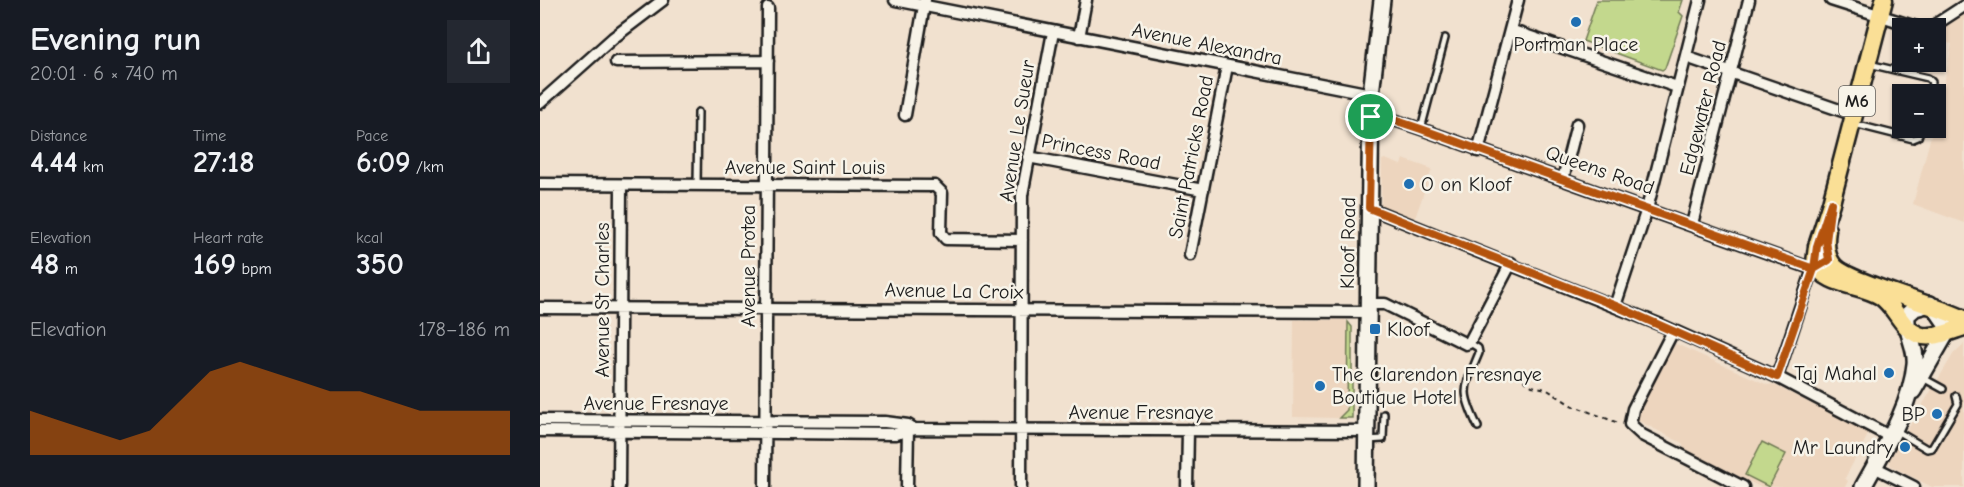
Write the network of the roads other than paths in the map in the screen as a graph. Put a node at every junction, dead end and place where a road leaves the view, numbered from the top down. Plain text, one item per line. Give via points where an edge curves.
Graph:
1 (663, 0) edge
2 (895, 0) edge
3 (1086, 0) edge
4 (1382, 0) edge
5 (1518, 0) edge
6 (1701, 0) edge
7 (1749, 0) edge
8 (1831, 0) edge
9 (1884, 0) edge
10 (925, 3) edge
11 (1964, 6) edge
12 (768, 8) dead end
13 (1880, 18) junction
14 (1945, 18) edge
15 (1892, 21) edge
16 (1510, 30) junction
17 (1053, 32) junction
18 (1079, 37) junction
19 (1445, 38) dead end
20 (1686, 57) junction
21 (768, 61) junction
22 (616, 62) dead end
23 (1867, 63) junction
24 (1227, 66) junction
25 (1731, 72) junction
26 (1932, 84) edge
27 (1677, 87) junction
28 (1371, 94) junction
29 (540, 103) edge
30 (698, 112) dead end
31 (905, 115) dead end
32 (1371, 117) junction
33 (1853, 119) junction
34 (1577, 124) dead end
35 (1421, 129) junction
36 (1892, 132) edge
37 (1478, 151) junction
38 (1028, 157) junction
39 (1563, 179) junction
40 (540, 184) edge
41 (767, 184) junction
42 (621, 185) junction
43 (697, 185) junction
44 (1203, 190) junction
45 (1369, 208) junction
46 (1647, 209) junction
47 (1692, 224) junction
48 (1022, 240) junction
49 (1190, 255) dead end
50 (1511, 263) junction
51 (1820, 265) junction
52 (1932, 305) junction
53 (1616, 306) junction
54 (540, 308) edge
55 (621, 308) junction
56 (766, 308) junction
57 (1368, 308) junction
58 (1021, 310) junction
59 (1964, 319) edge
60 (1906, 327) junction
61 (1964, 327) edge
62 (1673, 331) junction
63 (1947, 332) junction
64 (1469, 343) junction
65 (1777, 377) junction
66 (1922, 377) junction
67 (1943, 389) dead end
68 (1956, 396) dead end
69 (1902, 409) junction
70 (1384, 414) dead end
71 (543, 426) edge
72 (620, 426) junction
73 (765, 427) junction
74 (1478, 427) dead end
75 (910, 429) junction
76 (1021, 429) junction
77 (1188, 430) junction
78 (1891, 433) junction
79 (1367, 436) junction
80 (1874, 467) junction
81 (619, 487) edge
82 (765, 487) edge
83 (908, 487) edge
84 (1021, 487) edge
85 (1187, 487) edge
86 (1366, 487) edge
87 (1743, 487) edge
88 (1863, 487) edge
89 (1914, 487) edge

1 - 29 street
2 - 10 street, Avenue Alexandra
3 - 18 street
4 - 28 main road, Kloof Road
5 - 16 street
6 - 20 street
7 - 25 street, Edgewater Road
8 - 13 street
9 - 13 main road, M6
10 - 17 street, Avenue Alexandra
10 - 31 street
11 - 14 street
12 - 21 street, Avenue Protea
13 - 15 street
13 - 23 main road, M6
16 - 27 street
16 - 37 street
17 - 18 street, Avenue Alexandra
17 - 38 street, Avenue Le Sueur
18 - 24 street, Avenue Alexandra
19 - 35 lane
20 - 25 street
20 - 27 street
21 - 22 street
21 - 41 street, Avenue Protea
23 - 26 lane via 1928,78
23 - 33 main road, M6
24 - 28 street, Avenue Alexandra
24 - 44 street, Saint Patricks Road
25 - 33 street
25 - 47 street, Edgewater Road
27 - 46 street
28 - 32 main road, Kloof Road
30 - 43 lane
32 - 35 street, Queens Road
32 - 45 main road, Kloof Road
33 - 36 lane
33 - 51 main road, M6 via 1817,246
34 - 39 street
35 - 37 street, Queens Road
37 - 39 street, Queens Road
38 - 44 street, Princess Road
38 - 48 street, Avenue Le Sueur
39 - 46 street, Queens Road
40 - 42 street, Avenue Saint Louis
41 - 43 street, Avenue Saint Louis
41 - 48 street, Avenue Saint Louis via 937,187 942,193 942,232 946,239
41 - 56 street, Avenue Protea
42 - 43 street, Avenue Saint Louis
42 - 55 street, Avenue St Charles
44 - 49 street, Saint Patricks Road
45 - 50 street
45 - 57 main road, Kloof Road
46 - 47 street, Queens Road
46 - 53 street
47 - 51 street, Queens Road
48 - 58 street, Avenue Le Sueur
50 - 53 street
50 - 64 street
51 - 52 main road, Queens Road
51 - 60 main road, Queens Road via 1828,277 1882,297
51 - 65 street
52 - 59 main road, Queens Road
52 - 60 main road via 1907,315
52 - 63 main road via 1941,314
53 - 62 street
54 - 55 street, Avenue La Croix
55 - 56 street, Avenue La Croix
55 - 72 street, Avenue St Charles
56 - 58 street, Avenue La Croix
56 - 73 street, Avenue Protea
57 - 58 street, Avenue La Croix
57 - 64 street, Avenue La Croix via 1385,304 1462,344
57 - 79 main road, Kloof Road
58 - 76 street, Avenue Le Sueur
60 - 63 main road via 1920,336
60 - 69 main road via 1916,362
61 - 63 main road
62 - 65 street
62 - 87 street via 1633,409 1630,424 1642,435
63 - 66 main road
64 - 74 lane via 1479,350 1466,382 1468,404
65 - 78 street
66 - 67 lane
66 - 69 main road
68 - 78 lane via 1958,404 1932,448
69 - 78 main road
70 - 79 lane via 1383,439
71 - 72 street, Avenue Fresnaye
72 - 73 street, Avenue Fresnaye
72 - 81 street, Avenue St Charles
73 - 75 street, Avenue Fresnaye
73 - 82 street, Avenue Protea
75 - 76 street, Avenue Fresnaye
75 - 83 street
76 - 77 street, Avenue Fresnaye
76 - 84 street, Avenue Le Sueur
77 - 79 street, Avenue Fresnaye
77 - 85 street
78 - 80 main road
79 - 86 main road, Kloof Road
80 - 88 main road
80 - 89 street

